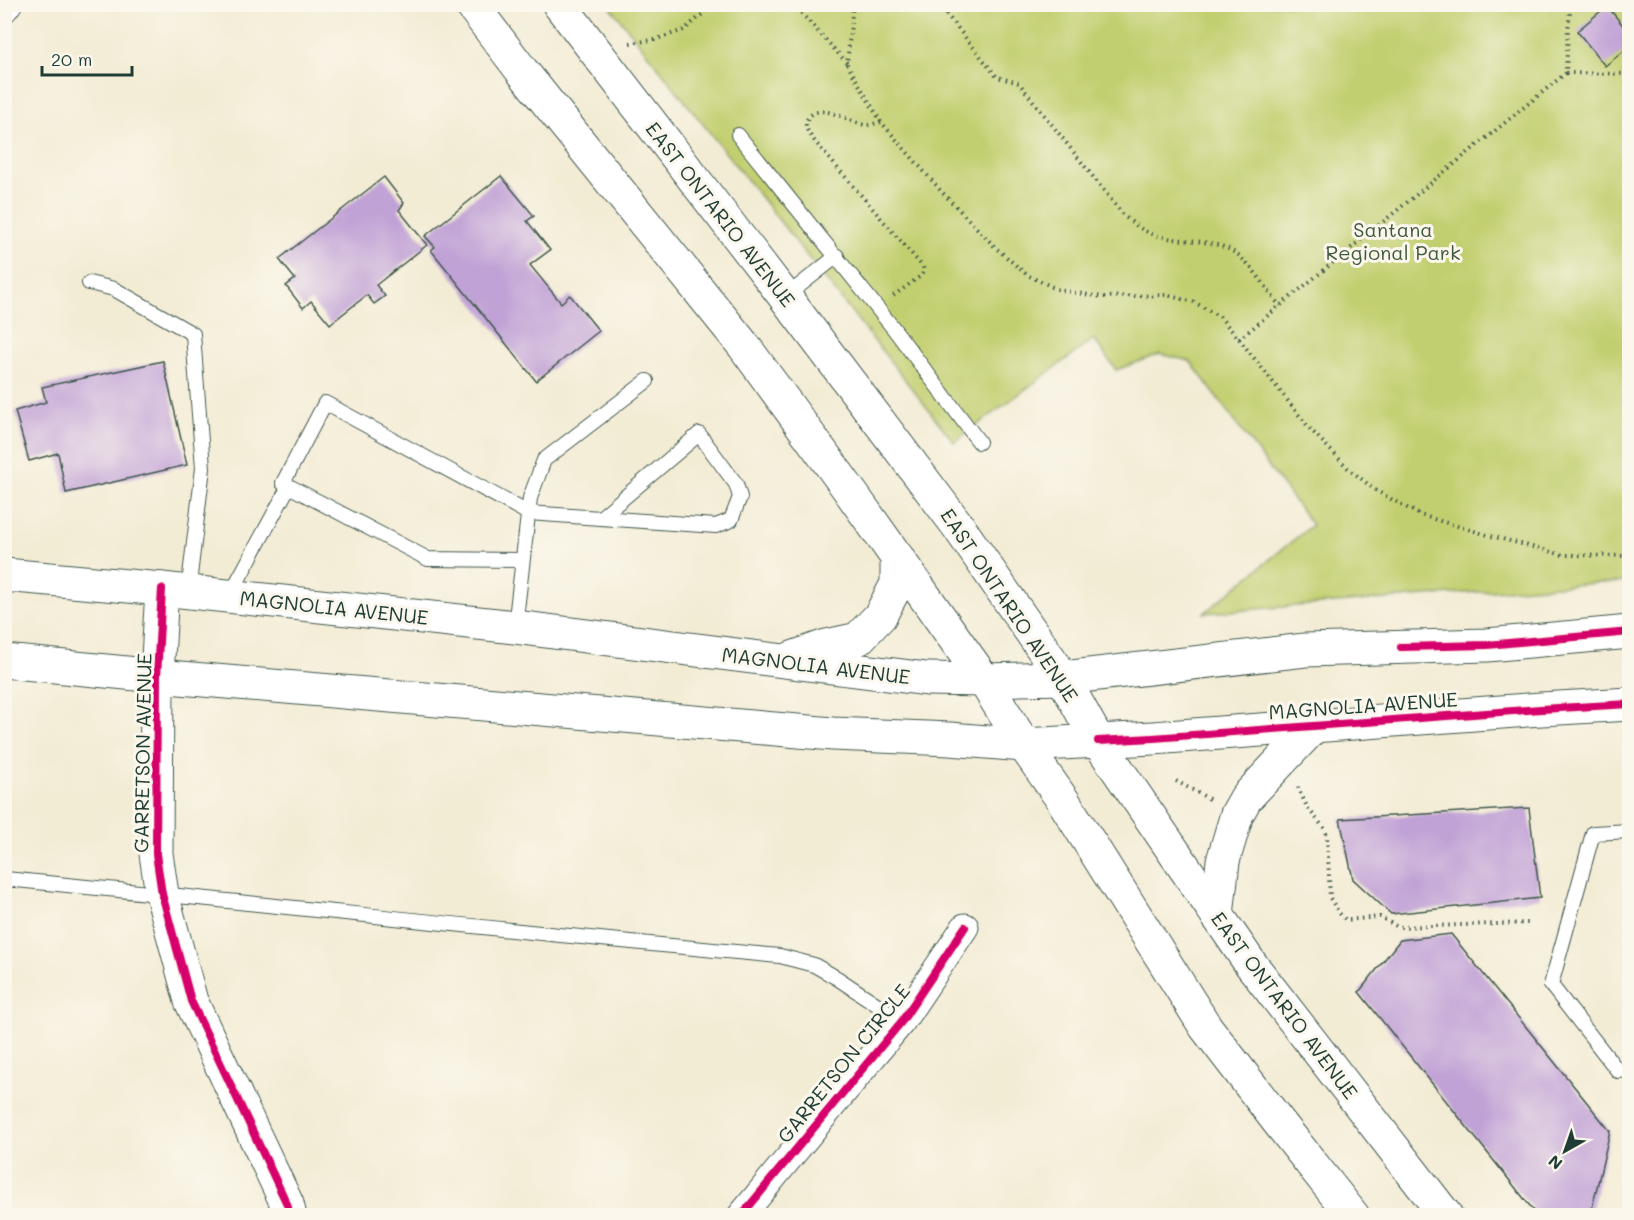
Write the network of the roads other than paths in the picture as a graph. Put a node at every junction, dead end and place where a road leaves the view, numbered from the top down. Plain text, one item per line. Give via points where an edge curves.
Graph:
1 (8, 4) edge
2 (471, 4) edge
3 (559, 4) edge
4 (4, 9) edge
5 (738, 135) dead end
6 (837, 256) junction
7 (89, 283) dead end
8 (785, 297) junction
9 (647, 381) dead end
10 (979, 442) dead end
11 (289, 486) junction
12 (528, 513) junction
13 (600, 518) junction
14 (897, 557) junction
15 (522, 560) junction
16 (4, 575) edge
17 (175, 590) junction
18 (230, 596) junction
19 (514, 627) junction
20 (1629, 632) edge
21 (4, 661) edge
22 (783, 661) junction
23 (157, 676) junction
24 (1063, 678) junction
25 (984, 680) junction
26 (1629, 704) edge
27 (1315, 725) junction
28 (1098, 741) junction
29 (1024, 745) junction
30 (1629, 831) edge
31 (4, 879) edge
32 (162, 894) junction
33 (1217, 915) junction
34 (964, 927) dead end
35 (902, 1021) junction
36 (1629, 1070) edge
37 (290, 1215) edge
38 (741, 1215) edge
39 (1353, 1215) edge
40 (1446, 1215) edge

1 - 4 street
2 - 14 main road via 744,346
3 - 8 main road, EAST ONTARIO AVENUE
5 - 6 lane
6 - 8 lane
6 - 10 lane
7 - 17 lane via 114,289 193,334 203,468
8 - 24 main road, EAST ONTARIO AVENUE via 958,526
9 - 12 lane via 544,460
11 - 12 lane via 283,483 326,403
11 - 15 lane via 428,559
11 - 18 lane
12 - 13 lane
12 - 15 lane
13 - 13 lane via 716,526 731,520 741,497 736,484 699,434
14 - 22 main road via 897,584 880,616 858,639
14 - 25 main road
15 - 19 lane
16 - 17 main road, MAGNOLIA AVENUE
17 - 18 main road, MAGNOLIA AVENUE
17 - 23 main road, GARRETSON AVENUE
18 - 19 main road, MAGNOLIA AVENUE
19 - 22 main road, MAGNOLIA AVENUE
20 - 24 main road, MAGNOLIA AVENUE via 1487,645 1305,650
21 - 23 main road, MAGNOLIA AVENUE
22 - 25 main road, MAGNOLIA AVENUE via 927,679
23 - 29 main road, MAGNOLIA AVENUE via 833,734
23 - 32 main road, GARRETSON AVENUE via 156,854
24 - 25 main road, MAGNOLIA AVENUE
24 - 28 main road, EAST ONTARIO AVENUE
25 - 29 main road
26 - 27 main road, MAGNOLIA AVENUE
27 - 28 main road, MAGNOLIA AVENUE
27 - 33 main road via 1246,798 1237,814 1223,861
28 - 29 main road, MAGNOLIA AVENUE
28 - 33 main road, EAST ONTARIO AVENUE
29 - 39 main road via 1205,1026
30 - 36 lane via 1593,833 1551,985 1618,1071
31 - 32 lane
32 - 35 lane via 780,956 813,964
32 - 37 main road, GARRETSON AVENUE via 191,1001
33 - 40 main road, EAST ONTARIO AVENUE
34 - 35 street, GARRETSON CIRCLE
35 - 38 street, GARRETSON CIRCLE

